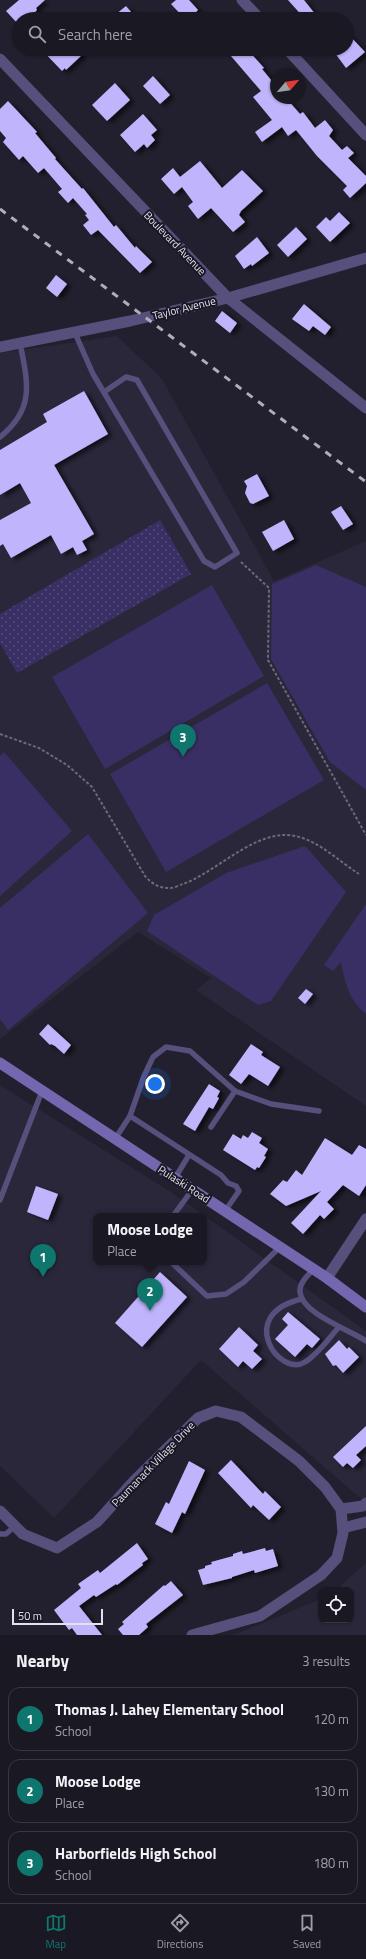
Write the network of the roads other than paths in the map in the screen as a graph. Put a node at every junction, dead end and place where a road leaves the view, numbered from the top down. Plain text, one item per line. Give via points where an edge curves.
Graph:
1 (242, 0) edge
2 (253, 12) edge
3 (293, 56) edge
4 (0, 59) edge
5 (366, 135) edge
6 (366, 258) edge
7 (228, 298) junction
8 (75, 333) junction
9 (20, 343) junction
10 (0, 347) edge
11 (104, 392) junction
12 (366, 408) edge
13 (0, 438) edge
14 (0, 1064) edge
15 (42, 1091) junction
16 (235, 1091) junction
17 (319, 1111) dead end
18 (130, 1116) junction
19 (211, 1127) dead end
20 (115, 1139) junction
21 (189, 1155) junction
22 (175, 1178) junction
23 (2, 1189) edge
24 (192, 1190) junction
25 (0, 1200) edge
26 (225, 1211) junction
27 (175, 1213) edge
28 (366, 1219) edge
29 (280, 1247) junction
30 (174, 1265) edge
31 (314, 1269) junction
32 (327, 1278) junction
33 (302, 1299) junction
34 (366, 1307) edge
35 (339, 1327) junction
36 (366, 1341) edge
37 (366, 1503) edge
38 (341, 1509) junction
39 (0, 1511) edge
40 (366, 1522) edge
41 (14, 1526) junction
42 (343, 1528) junction
43 (0, 1534) edge
44 (192, 1635) edge

1 - 2 street
3 - 5 street
4 - 7 street, Boulevard Avenue
6 - 7 street, Taylor Avenue
7 - 8 street, Taylor Avenue
7 - 12 street, Boulevard Avenue
8 - 9 street, Taylor Avenue
8 - 11 lane
9 - 10 street, Taylor Avenue
9 - 13 lane via 26,371 27,393 23,411 14,426
11 - 11 lane via 204,561 215,567 237,552 137,380 126,378
14 - 15 main road, Pulaski Road
15 - 20 main road, Pulaski Road
15 - 23 lane
16 - 17 lane via 271,1104
16 - 18 lane via 190,1051 166,1047 153,1057
16 - 19 lane
18 - 20 lane
18 - 21 lane
20 - 22 main road, Pulaski Road
21 - 22 lane
21 - 26 lane via 236,1186 239,1192
22 - 24 main road, Pulaski Road
23 - 25 lane
24 - 26 main road, Pulaski Road
24 - 27 lane
26 - 29 main road, Pulaski Road
28 - 32 street
29 - 30 lane via 244,1282 226,1294 207,1296
29 - 31 main road, Pulaski Road
31 - 32 main road, Pulaski Road
31 - 33 lane via 302,1285
32 - 34 main road, Pulaski Road
33 - 35 lane via 322,1317
33 - 35 lane via 288,1302 275,1311 267,1322 266,1334 270,1345 286,1362 304,1363
35 - 36 lane
37 - 38 street via 363,1506
38 - 41 street, Paumanack Village Drive via 325,1487 299,1461 241,1417 216,1411 198,1418 134,1481 98,1522 57,1548 23,1534
38 - 42 street
39 - 41 street, Paumanack Village Drive
40 - 42 street
41 - 43 lane via 6,1534
42 - 44 street via 344,1533 336,1558 321,1575 260,1616

